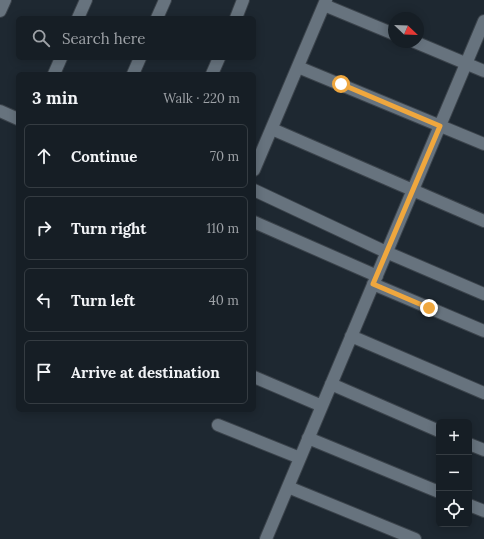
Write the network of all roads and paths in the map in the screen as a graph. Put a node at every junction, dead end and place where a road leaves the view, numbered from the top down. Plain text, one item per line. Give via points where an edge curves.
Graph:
1 (5, 0) edge
2 (86, 0) edge
3 (165, 0) edge
4 (243, 0) edge
5 (325, 3) edge
6 (0, 11) edge
7 (79, 16) edge
8 (159, 16) edge
9 (237, 16) edge
10 (484, 21) edge
11 (388, 31) edge
12 (424, 46) edge
13 (60, 60) edge
14 (139, 60) edge
15 (218, 60) edge
16 (466, 63) junction
17 (298, 67) junction
18 (484, 71) edge
19 (55, 72) edge
20 (134, 72) edge
21 (213, 72) edge
22 (0, 111) edge
23 (16, 118) edge
24 (440, 126) junction
25 (272, 129) junction
26 (484, 144) edge
27 (256, 165) edge
28 (256, 191) edge
29 (412, 191) junction
30 (484, 221) edge
31 (256, 223) edge
32 (386, 252) junction
33 (375, 280) junction
34 (484, 294) edge
35 (484, 332) edge
36 (351, 336) junction
37 (256, 377) edge
38 (331, 384) junction
39 (484, 393) edge
40 (322, 406) junction
41 (218, 425) dead end
42 (436, 430) edge
43 (308, 438) junction
44 (472, 445) edge
45 (484, 450) edge
46 (300, 458) junction
47 (288, 486) junction
48 (437, 491) edge
49 (472, 506) edge
50 (484, 511) edge
51 (266, 539) edge
52 (415, 539) edge

1 - 6 street
2 - 7 street
3 - 8 street
4 - 9 street
5 - 11 street
5 - 17 street
10 - 16 street
12 - 16 street
13 - 19 street
14 - 20 street
15 - 21 street
16 - 18 street
16 - 24 street
17 - 24 street
17 - 25 street
22 - 23 street
24 - 26 street
24 - 29 street
25 - 27 street
25 - 29 street
28 - 32 street
29 - 30 street
29 - 32 street
31 - 33 street
32 - 33 street
32 - 34 street
33 - 35 street
33 - 36 street
36 - 38 street
36 - 39 street
37 - 40 street
38 - 40 street
38 - 42 street
40 - 43 street
41 - 46 street
43 - 46 street
43 - 48 street
44 - 45 street
46 - 47 street
47 - 51 street
47 - 52 street
49 - 50 street

